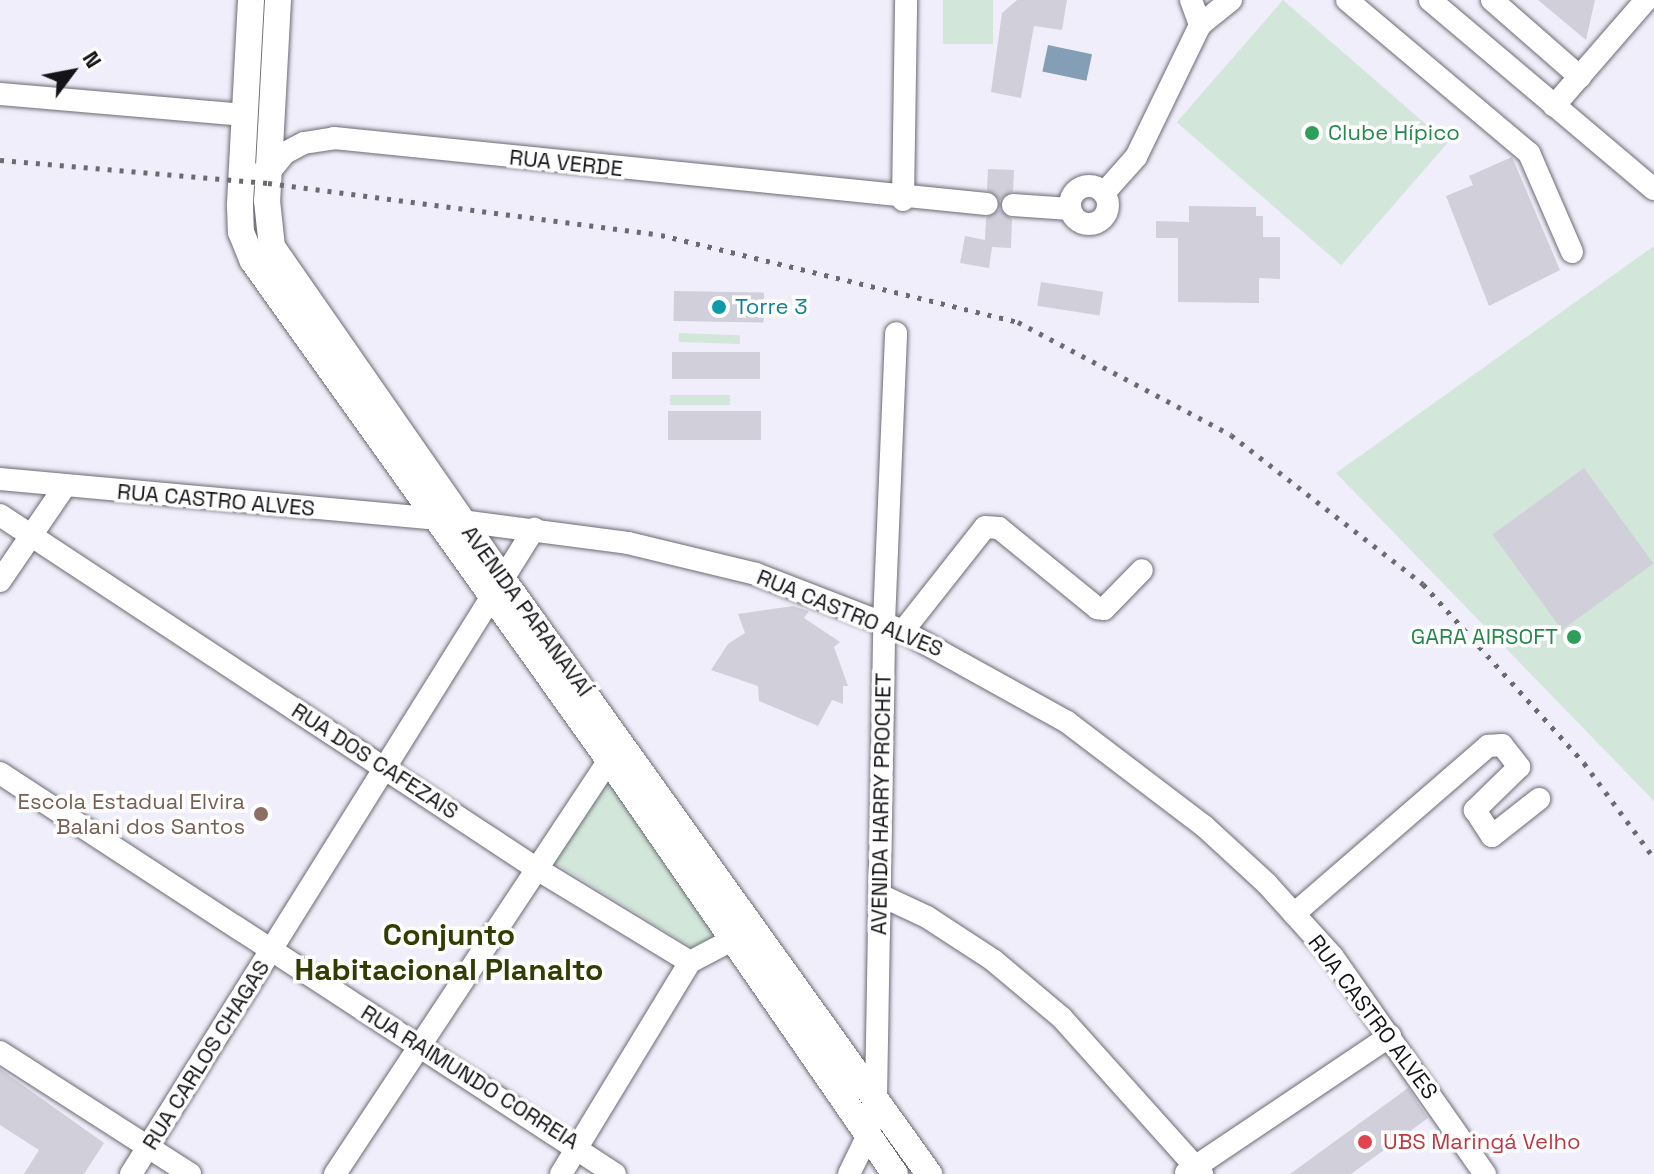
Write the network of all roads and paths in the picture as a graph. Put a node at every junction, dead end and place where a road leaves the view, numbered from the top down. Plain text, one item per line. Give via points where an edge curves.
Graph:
1 (251, 0) edge
2 (278, 0) edge
3 (906, 0) edge
4 (1191, 0) edge
5 (1231, 0) edge
6 (1347, 0) edge
7 (1430, 0) edge
8 (1492, 0) edge
9 (1646, 0) edge
10 (1200, 25) junction
11 (1580, 77) junction
12 (0, 94) edge
13 (1554, 106) junction
14 (245, 115) junction
15 (255, 174) junction
16 (1654, 189) edge
17 (903, 200) junction
18 (987, 204) dead end
19 (1013, 205) dead end
20 (1572, 252) dead end
21 (896, 333) dead end
22 (0, 479) edge
23 (65, 486) junction
24 (0, 515) edge
25 (449, 521) junction
26 (534, 529) junction
27 (30, 536) junction
28 (1142, 570) dead end
29 (0, 581) edge
30 (494, 586) junction
31 (894, 627) junction
32 (615, 751) junction
33 (387, 768) junction
34 (0, 773) edge
35 (1539, 799) dead end
36 (537, 869) junction
37 (880, 895) junction
38 (1294, 914) junction
39 (744, 934) junction
40 (273, 948) junction
41 (690, 962) junction
42 (1390, 1036) junction
43 (419, 1048) junction
44 (0, 1052) edge
45 (876, 1098) junction
46 (868, 1135) junction
47 (580, 1146) junction
48 (148, 1148) junction
49 (1194, 1171) edge
50 (131, 1174) edge
51 (190, 1174) edge
52 (335, 1174) edge
53 (561, 1174) edge
54 (615, 1174) edge
55 (849, 1174) edge
56 (895, 1174) edge
57 (929, 1174) edge
58 (1485, 1174) edge

1 - 14 main road, AVENIDA PARANAVAÍ
2 - 15 main road, AVENIDA PARANAVAÍ
3 - 17 street
4 - 10 street
5 - 10 street
6 - 20 street via 1529,153
7 - 13 street
8 - 11 street
9 - 11 street
10 - 19 street via 1136,157 1104,193 1106,214 1094,223 1079,221 1070,209
11 - 13 street
12 - 14 street
13 - 16 street
14 - 15 main road, AVENIDA PARANAVAÍ
15 - 17 street, RUA VERDE via 295,148 334,138
15 - 25 main road, AVENIDA PARANAVAÍ via 272,247
17 - 18 street, RUA VERDE
21 - 31 street, AVENIDA HARRY PROCHET
22 - 23 street, RUA CASTRO ALVES
23 - 25 street, RUA CASTRO ALVES
23 - 27 street
24 - 27 street, RUA DOS CAFEZAIS
25 - 26 street, RUA CASTRO ALVES
25 - 30 main road, AVENIDA PARANAVAÍ
26 - 30 street, RUA CARLOS CHAGAS
26 - 31 street, RUA CASTRO ALVES via 628,543 756,574
27 - 29 street
27 - 33 street, RUA DOS CAFEZAIS
28 - 31 street via 1104,609 1097,608 999,528 985,527
30 - 32 main road, AVENIDA PARANAVAÍ
30 - 33 street, RUA CARLOS CHAGAS
31 - 37 street, AVENIDA HARRY PROCHET
31 - 38 street, RUA CASTRO ALVES via 1067,722 1204,826
32 - 36 street
32 - 39 main road, AVENIDA PARANAVAÍ
33 - 36 street, RUA DOS CAFEZAIS
33 - 40 street, RUA CARLOS CHAGAS
34 - 40 street, RUA RAIMUNDO CORREIA
35 - 38 street via 1492,836 1474,816 1475,810 1519,767 1502,745 1488,746
36 - 41 street, RUA DOS CAFEZAIS
36 - 43 street
37 - 45 street, AVENIDA HARRY PROCHET
37 - 49 street via 927,917 993,960 1062,1018
38 - 42 street, RUA CASTRO ALVES via 1333,957
39 - 41 street
39 - 45 main road, AVENIDA PARANAVAÍ
39 - 46 main road, AVENIDA PARANAVAÍ
40 - 43 street, RUA RAIMUNDO CORREIA
40 - 48 street, RUA CARLOS CHAGAS
41 - 47 street
42 - 49 street
42 - 58 street, RUA CASTRO ALVES
43 - 47 street, RUA RAIMUNDO CORREIA
43 - 52 street
44 - 48 street
45 - 46 street, AVENIDA HARRY PROCHET
45 - 57 main road, AVENIDA PARANAVAÍ
46 - 55 street, AVENIDA HARRY PROCHET
46 - 56 main road, AVENIDA PARANAVAÍ
47 - 53 street
47 - 54 street, RUA RAIMUNDO CORREIA
48 - 50 street, RUA CARLOS CHAGAS
48 - 51 street

